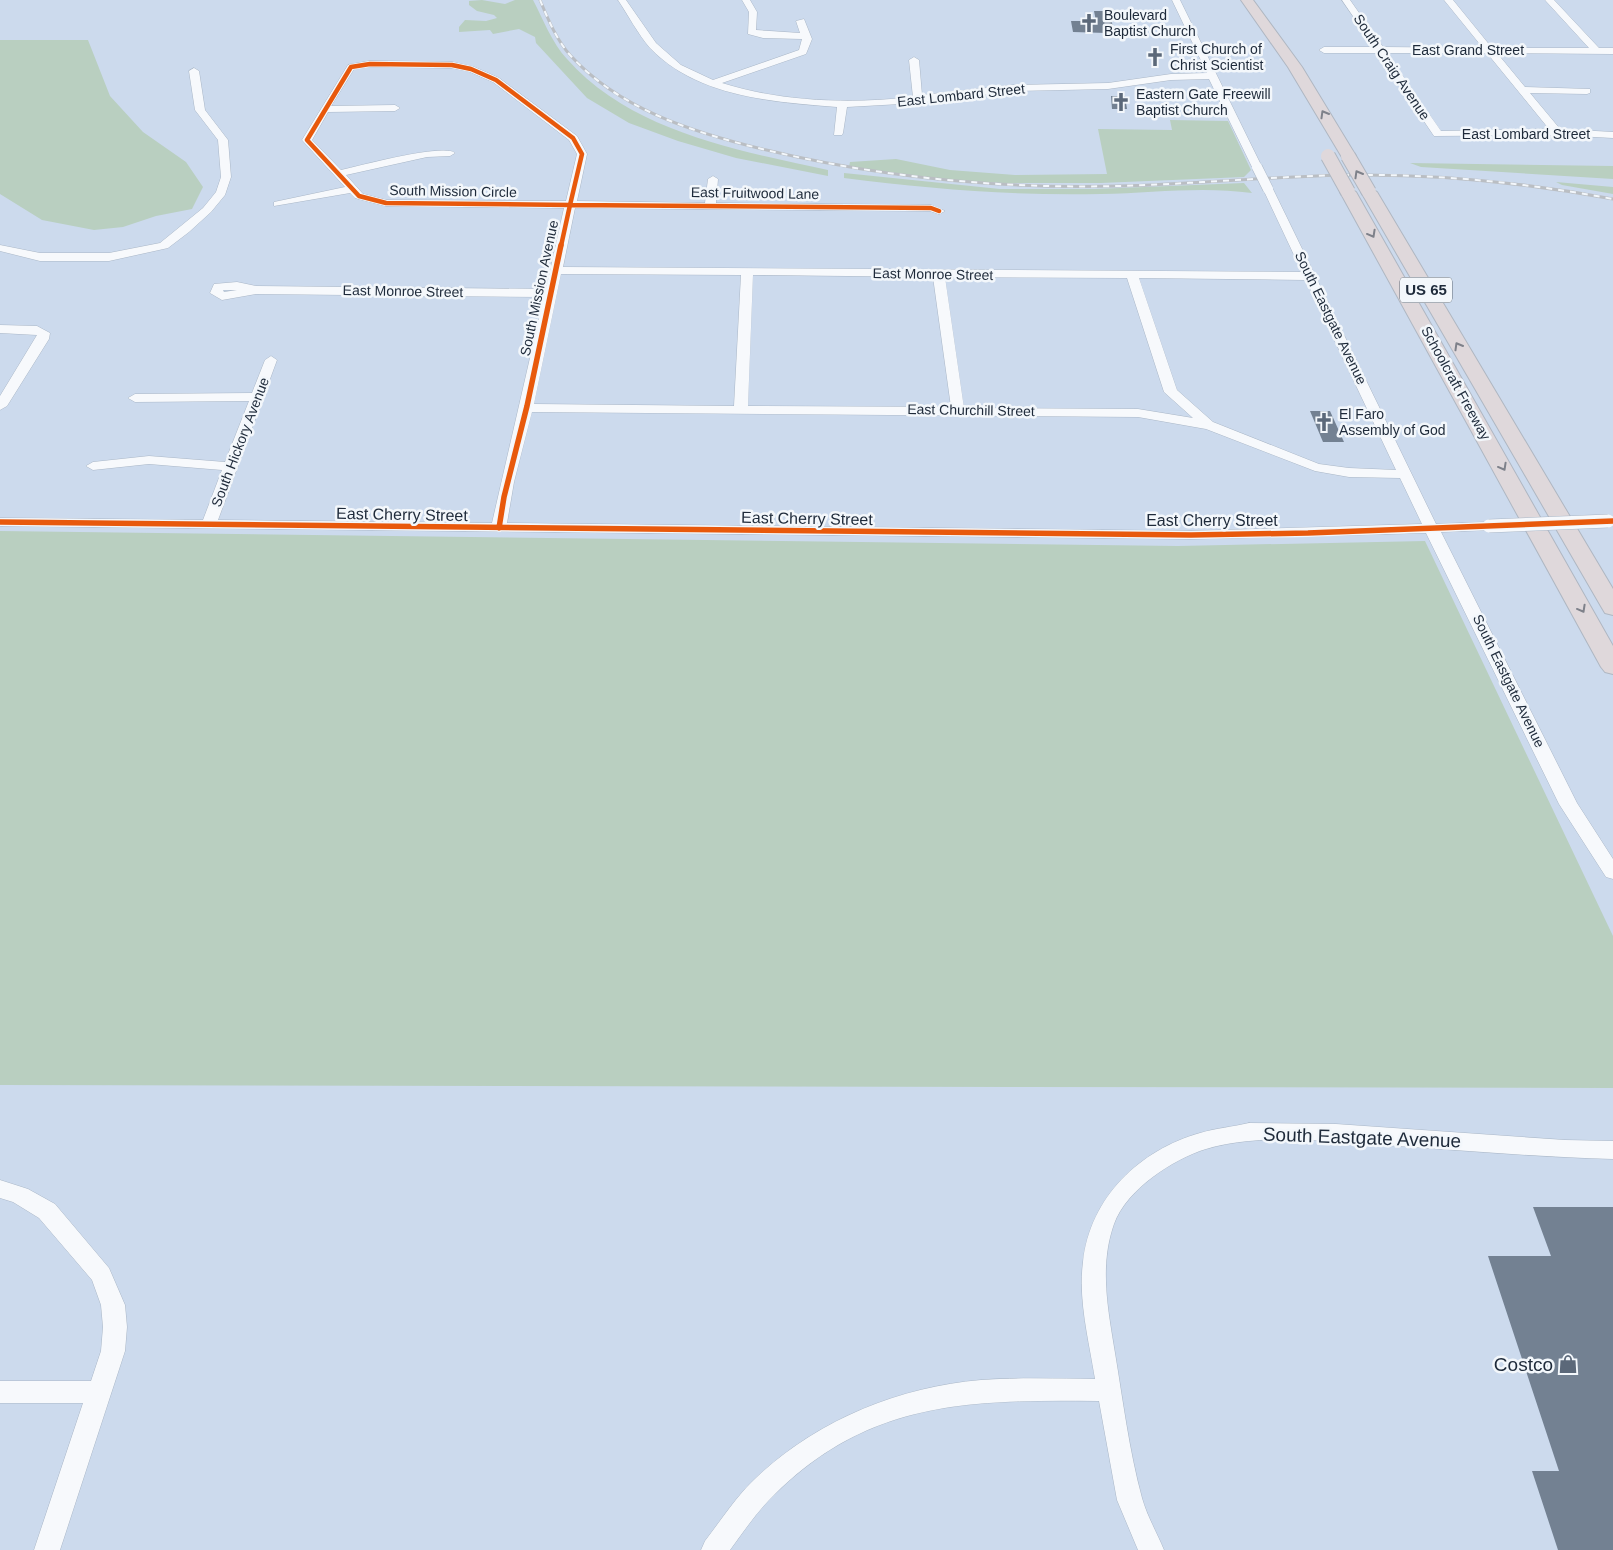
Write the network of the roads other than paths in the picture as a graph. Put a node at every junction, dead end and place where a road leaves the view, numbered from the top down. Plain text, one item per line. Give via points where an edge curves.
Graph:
1 (622, 0) edge
2 (746, 0) edge
3 (1176, 0) edge
4 (1346, 0) edge
5 (1448, 0) edge
6 (1549, 0) edge
7 (1242, 3) edge
8 (801, 21) dead end
9 (805, 36) junction
10 (1324, 50) dead end
11 (1380, 50) junction
12 (1488, 50) junction
13 (1597, 51) junction
14 (1613, 51) edge
15 (1270, 56) dead end
16 (914, 60) dead end
17 (452, 65) joint
18 (194, 71) dead end
19 (1211, 76) junction
20 (712, 83) junction
21 (1521, 90) junction
22 (1587, 91) dead end
23 (918, 100) junction
24 (842, 104) junction
25 (395, 108) dead end
26 (324, 109) junction
27 (1557, 132) junction
28 (838, 133) dead end
29 (1438, 134) joint
30 (1613, 135) edge
31 (1318, 140) dead end
32 (450, 153) dead end
33 (338, 174) junction
34 (713, 178) dead end
35 (352, 189) junction
36 (278, 204) dead end
37 (570, 204) junction
38 (710, 205) junction
39 (939, 211) dead end
40 (0, 248) edge
41 (555, 270) junction
42 (747, 272) junction
43 (940, 274) junction
44 (1132, 276) junction
45 (1311, 276) junction
46 (256, 290) dead end
47 (550, 292) junction
48 (0, 329) edge
49 (271, 360) dead end
50 (1171, 392) junction
51 (258, 397) junction
52 (135, 398) dead end
53 (0, 406) edge
54 (526, 408) junction
55 (741, 409) junction
56 (958, 410) junction
57 (1138, 413) junction
58 (1209, 425) junction
59 (93, 466) dead end
60 (232, 467) junction
61 (1406, 474) junction
62 (1610, 521) edge
63 (0, 522) edge
64 (209, 524) junction
65 (499, 528) junction
66 (1431, 528) junction
67 (1613, 608) edge
68 (1613, 667) edge
69 (1613, 873) edge
70 (1613, 1150) edge
71 (10, 1192) edge
72 (1108, 1390) junction
73 (0, 1392) edge
74 (99, 1392) junction
75 (47, 1550) edge
76 (714, 1550) edge
77 (1151, 1550) edge

1 - 20 street, East Lombard Street via 663,56
2 - 9 street via 753,12 751,32
3 - 19 street, South Eastgate Avenue
4 - 11 street, South Craig Avenue
5 - 12 street
6 - 13 street
7 - 15 highway, Schoolcraft Freeway / US 65
67 -> 7 highway, Schoolcraft Freeway / US 65, bridge via 1296,67
8 - 9 street
9 - 20 street via 803,52
10 - 11 street, East Grand Street
11 - 12 street, East Grand Street
11 - 29 street, South Craig Avenue
12 - 13 street, East Grand Street
12 - 21 street
13 - 14 street, East Grand Street
16 - 23 street
17 - 26 street, South Mission Circle via 370,64 351,67
17 - 37 street, South Mission Avenue via 496,80 573,138 582,154
18 - 40 street via 200,110 223,140 226,178 221,193 186,230 164,246 109,257 40,257
19 - 23 street, East Lombard Street via 1171,77 1108,86 1014,88
19 - 45 street, South Eastgate Avenue, bridge
20 - 24 street, East Lombard Street via 768,97
21 - 22 street
21 - 27 street
23 - 24 street, East Lombard Street
24 - 28 street
25 - 26 street
26 - 33 street, South Mission Circle via 307,140
27 - 29 street, East Lombard Street
27 - 30 street, East Lombard Street
31 -> 68 highway, Schoolcraft Freeway / US 65, bridge
32 - 33 street via 427,154
33 - 35 street, South Mission Circle
34 - 38 street
35 - 36 street
35 - 37 street, South Mission Circle via 359,196 400,204
37 - 38 street, East Fruitwood Lane
37 - 41 street, South Mission Avenue
38 - 39 street, East Fruitwood Lane via 931,208
41 - 42 street, East Monroe Street
41 - 47 street, South Mission Avenue
42 - 43 street, East Monroe Street
42 - 55 street
43 - 44 street, East Monroe Street
43 - 56 street
44 - 45 street, East Monroe Street
44 - 50 street
45 - 61 street, South Eastgate Avenue
46 - 47 street, East Monroe Street
47 - 54 street, South Mission Avenue
48 - 53 street via 44,333
49 - 51 street, South Hickory Avenue
50 - 57 street via 1161,405
50 - 58 street
51 - 52 street
51 - 60 street, South Hickory Avenue
54 - 55 street, East Churchill Street
54 - 65 street, South Mission Avenue via 500,510
55 - 56 street, East Churchill Street
56 - 57 street, East Churchill Street
57 - 58 street, East Churchill Street
58 - 61 street, East Churchill Street via 1315,467 1332,471
59 - 60 street via 149,460
60 - 64 street, South Hickory Avenue
61 - 66 street, South Eastgate Avenue
62 - 66 street, East Cherry Street, bridge
63 - 64 street, East Cherry Street
64 - 65 street, East Cherry Street
65 - 66 street, East Cherry Street via 1209,535
66 - 69 street, South Eastgate Avenue via 1568,804
70 - 72 street, South Eastgate Avenue via 1336,1133 1249,1132 1202,1141 1158,1160 1124,1190 1104,1220 1094,1262 1095,1302
71 - 74 street via 47,1211 101,1275 113,1305 115,1327 113,1351
72 - 76 street via 981,1390 924,1398 870,1416 808,1449 765,1486
72 - 77 street, South Eastgate Avenue via 1130,1500
73 - 74 street
74 - 75 street

